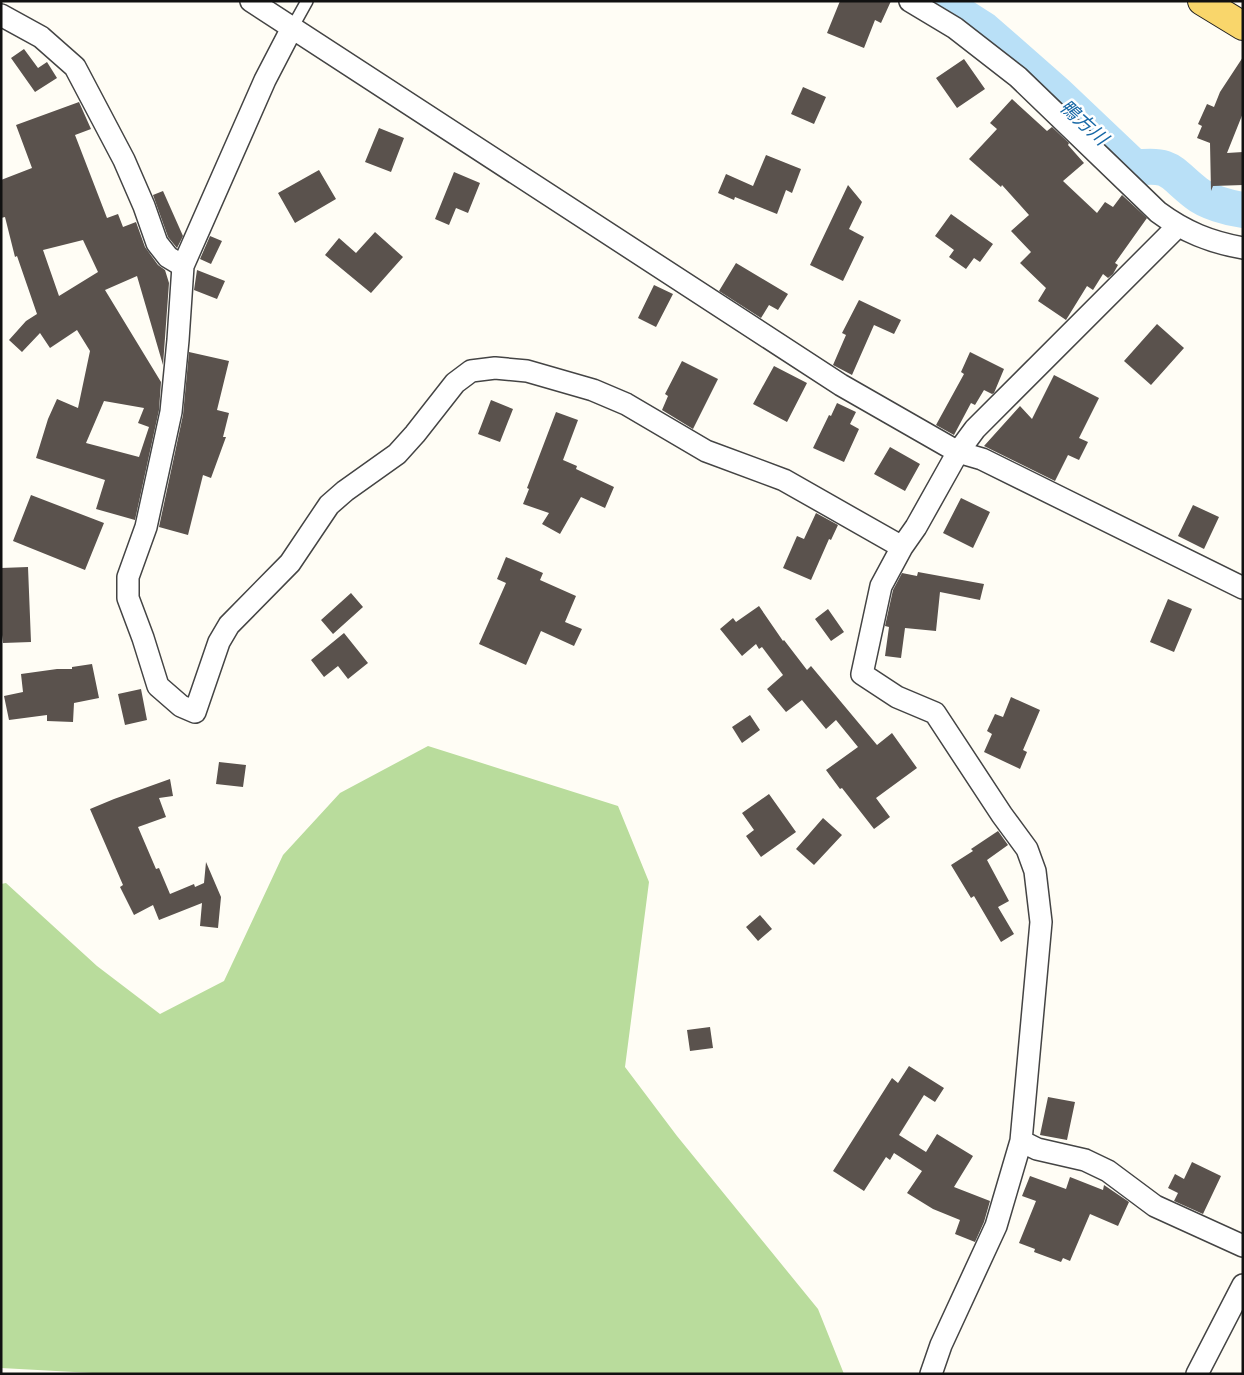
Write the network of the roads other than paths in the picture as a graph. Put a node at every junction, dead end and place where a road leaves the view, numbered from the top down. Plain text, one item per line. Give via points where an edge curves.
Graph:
1 (251, 1) edge
2 (307, 1) edge
3 (910, 1) edge
4 (1202, 1) edge
5 (1, 16) edge
6 (1243, 26) edge
7 (292, 28) junction
8 (1178, 226) junction
9 (1243, 248) edge
10 (183, 266) junction
11 (958, 452) junction
12 (902, 547) junction
13 (1243, 588) edge
14 (1021, 1141) junction
15 (1243, 1246) edge
16 (1243, 1285) edge
17 (931, 1374) edge
18 (1197, 1374) edge

1 - 7 street
2 - 7 lane
3 - 8 street via 955,28 1018,77 1158,212
4 - 6 main road
5 - 10 street via 41,37 75,67 124,160 157,243 168,257
7 - 10 street via 261,88
7 - 11 street via 825,374
8 - 9 street via 1206,239
8 - 11 street via 975,429
10 - 12 street via 171,412 146,528 128,577 128,598 158,686 181,706 195,712 219,642 229,625 290,563 329,505 397,454 455,383 472,371 495,368 527,371 593,390 626,404 706,451 784,480
11 - 12 street
11 - 13 street via 982,459
12 - 14 street via 881,586 862,674 896,697 935,713 1027,849 1035,871 1041,922
14 - 15 street via 1037,1149 1085,1160 1108,1171 1155,1206
14 - 17 street via 996,1226 941,1345
16 - 18 street

